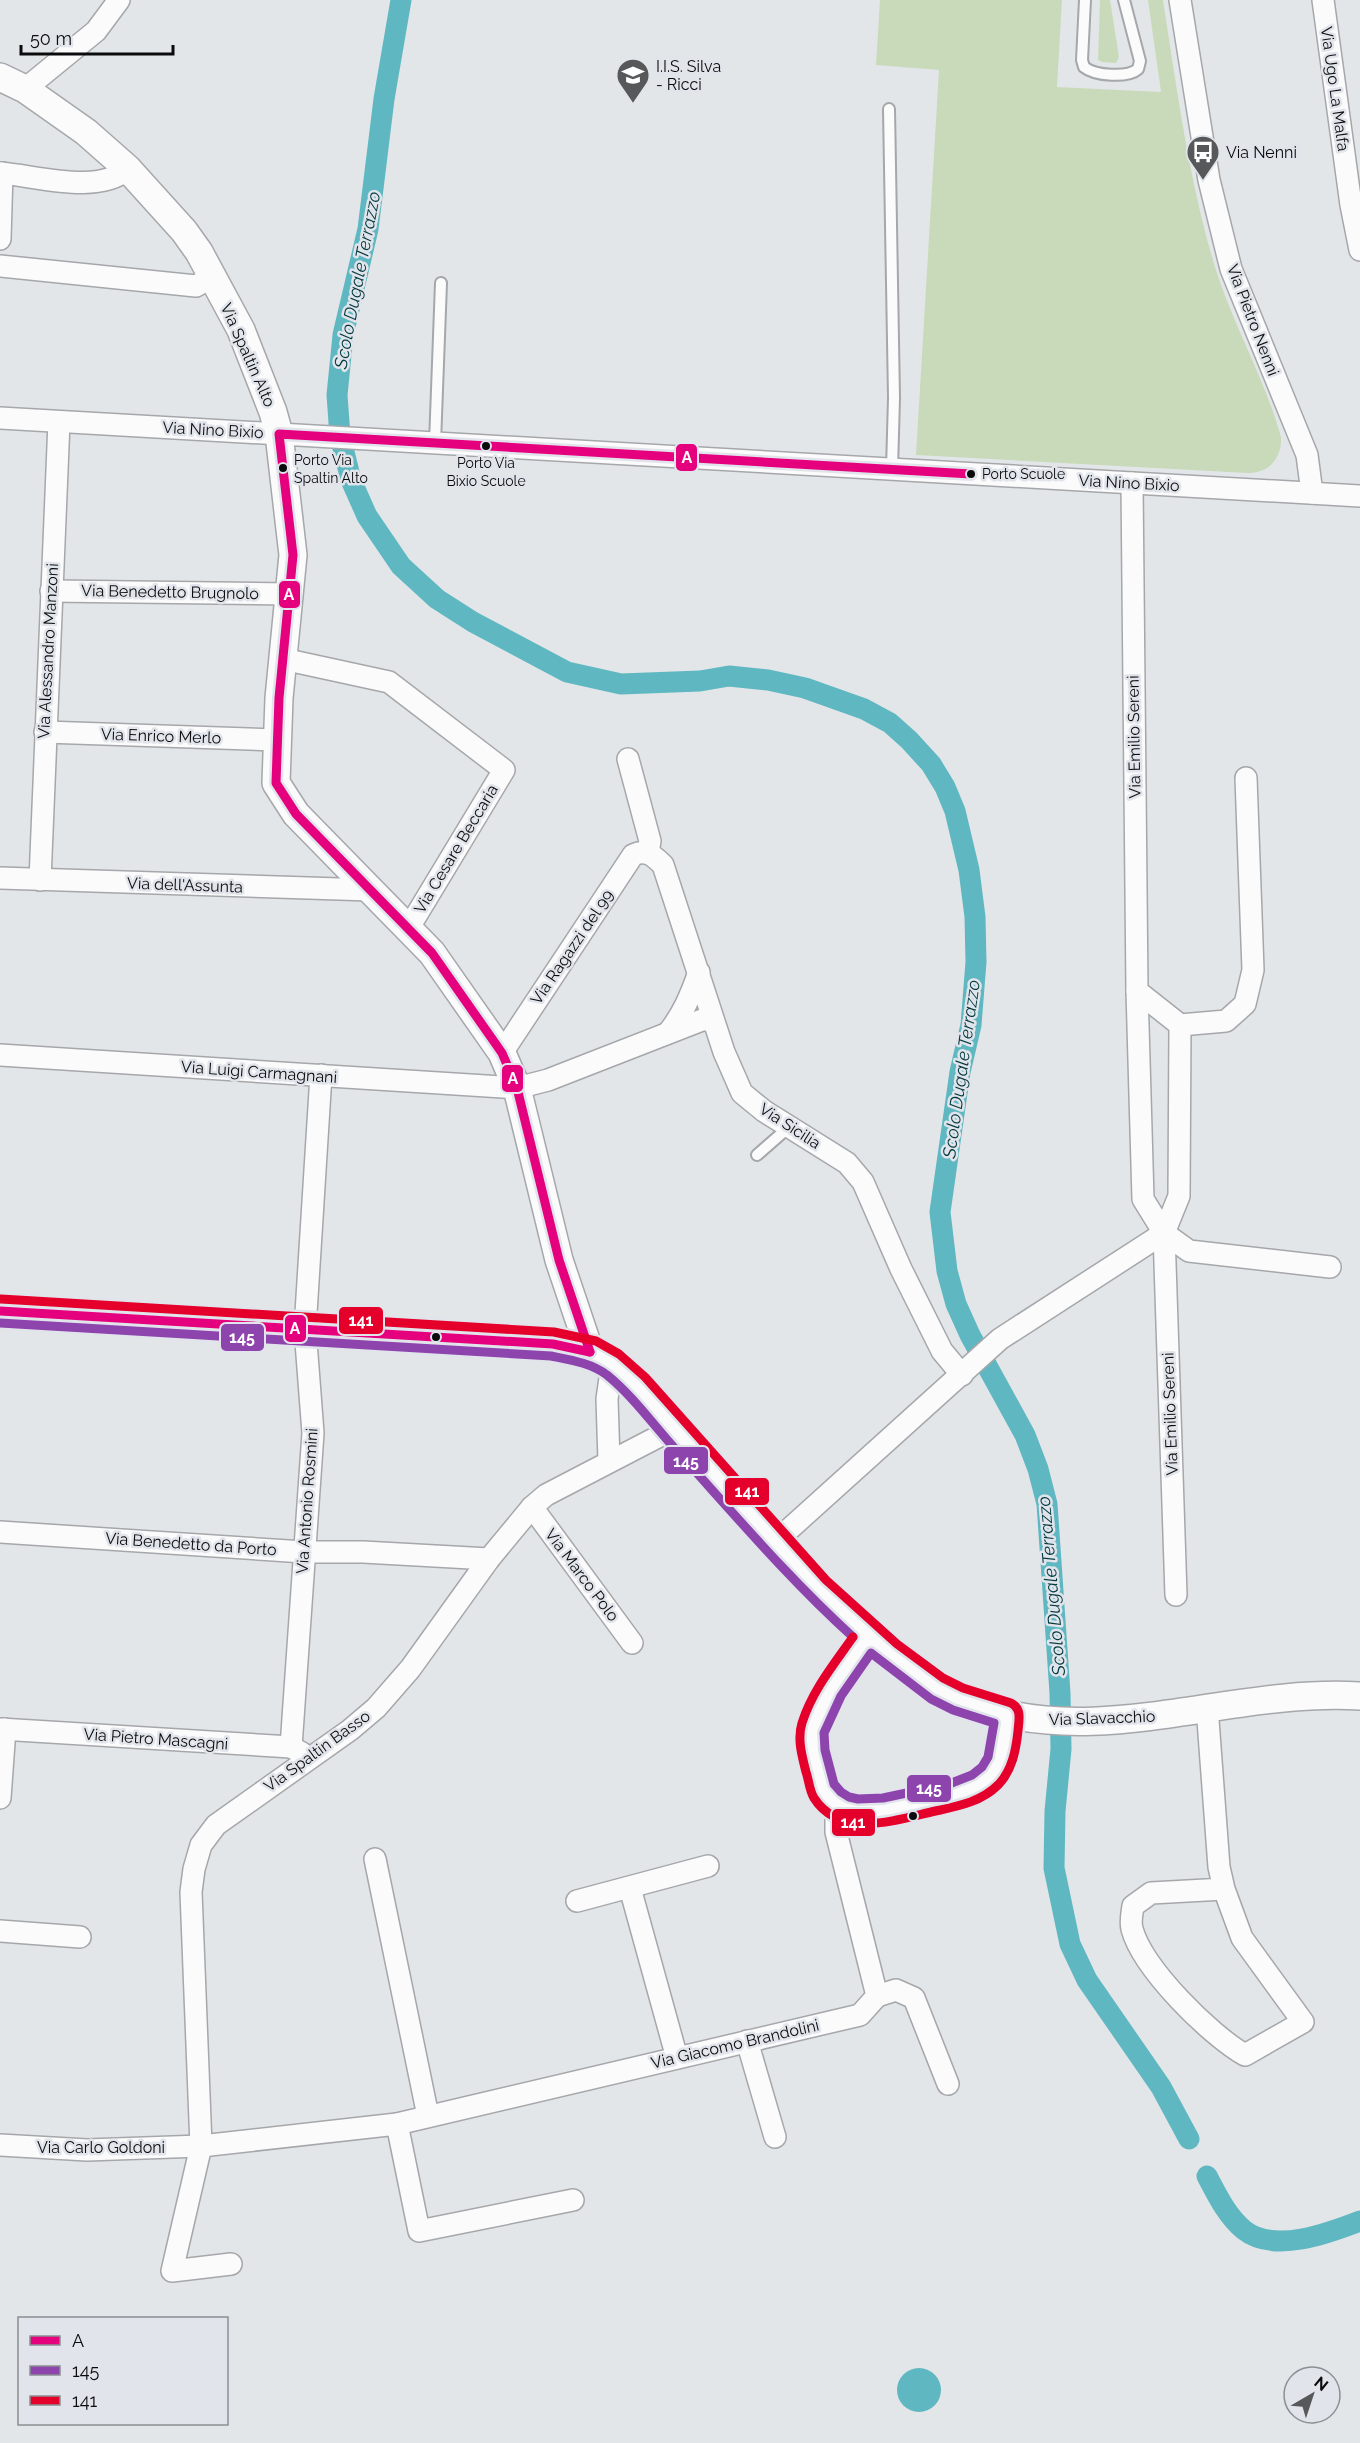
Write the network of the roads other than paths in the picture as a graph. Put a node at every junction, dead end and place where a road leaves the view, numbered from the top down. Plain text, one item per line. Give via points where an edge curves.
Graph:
1 (119, 0) edge
2 (1085, 0) edge
3 (1124, 0) edge
4 (1180, 0) edge
5 (1323, 0) edge
6 (0, 77) edge
7 (25, 89) junction
8 (889, 109) dead end
9 (128, 169) junction
10 (1, 173) edge
11 (0, 239) edge
12 (1360, 250) edge
13 (0, 266) edge
14 (212, 278) junction
15 (441, 283) dead end
16 (0, 418) edge
17 (59, 422) junction
18 (279, 434) junction
19 (435, 443) junction
20 (892, 469) junction
21 (1132, 483) junction
22 (1312, 493) junction
23 (1360, 496) edge
24 (51, 591) junction
25 (289, 594) junction
26 (283, 659) junction
27 (45, 732) junction
28 (277, 740) junction
29 (628, 759) dead end
30 (1246, 778) dead end
31 (648, 852) junction
32 (0, 878) edge
33 (40, 880) junction
34 (370, 890) junction
35 (408, 929) junction
36 (699, 972) junction
37 (1137, 991) junction
38 (713, 1020) junction
39 (1180, 1025) junction
40 (668, 1033) junction
41 (502, 1053) junction
42 (0, 1055) edge
43 (321, 1075) junction
44 (517, 1088) junction
45 (789, 1127) junction
46 (757, 1155) dead end
47 (1164, 1233) junction
48 (1330, 1267) dead end
49 (0, 1311) edge
50 (305, 1329) junction
51 (601, 1358) junction
52 (966, 1371) junction
53 (673, 1429) junction
54 (609, 1461) junction
55 (532, 1507) junction
56 (0, 1532) edge
57 (775, 1542) junction
58 (304, 1552) junction
59 (489, 1559) junction
60 (1176, 1595) dead end
61 (869, 1636) junction
62 (632, 1642) dead end
63 (1358, 1694) edge
64 (1207, 1707) junction
65 (1007, 1714) junction
66 (2, 1729) edge
67 (291, 1748) junction
68 (311, 1757) junction
69 (0, 1798) edge
70 (839, 1805) junction
71 (375, 1859) dead end
72 (708, 1866) dead end
73 (630, 1888) junction
74 (1224, 1889) junction
75 (577, 1901) dead end
76 (0, 1931) edge
77 (80, 1937) dead end
78 (877, 1996) junction
79 (747, 2042) junction
80 (676, 2058) junction
81 (948, 2084) dead end
82 (428, 2116) junction
83 (397, 2124) junction
84 (775, 2137) dead end
85 (0, 2145) edge
86 (201, 2146) junction
87 (573, 2200) dead end
88 (231, 2264) dead end

1 - 7 street via 96,31
2 - 3 lane via 1084,67 1094,72 1129,74 1138,69 1140,61
4 - 22 street, Via Pietro Nenni via 1207,170 1231,269 1307,455
5 - 12 street, Via Ugo La Malfa
6 - 7 street, Via Spaltin Alto
7 - 9 street, Via Spaltin Alto via 86,132
8 - 20 lane
9 - 10 street via 118,177 94,183
9 - 14 street, Via Spaltin Alto via 184,231
10 - 11 street
13 - 14 street via 196,286
14 - 18 street, Via Spaltin Alto via 241,330
15 - 19 lane
16 - 17 street, Via Nino Bixio
17 - 18 street, Via Nino Bixio
17 - 24 street, Via Alessandro Manzoni
18 - 19 street, Via Nino Bixio
18 - 25 street, Via Spaltin Alto via 293,555
19 - 20 street, Via Nino Bixio
20 - 21 street, Via Nino Bixio
21 - 22 street, Via Nino Bixio
21 - 37 street, Via Emilio Sereni
22 - 23 street, Via Nino Bixio
24 - 25 street, Via Benedetto Brugnolo
24 - 27 street, Via Alessandro Manzoni
25 - 26 street, Via Spaltin Alto
26 - 28 street, Via Spaltin Alto
26 - 35 street, Via Cesare Beccaria via 390,682 504,771
27 - 28 street, Via Enrico Merlo
27 - 33 street, Via Alessandro Manzoni
28 - 34 street, Via Spaltin Alto via 276,783 296,814
29 - 31 street via 650,841
30 - 39 street via 1253,970 1245,1004 1226,1021
31 - 36 street via 663,865
31 - 41 street, Via Ragazzi del 99 via 633,855
32 - 33 street, Via dell'Assunta
33 - 34 street, Via dell'Assunta
34 - 35 street, Via Spaltin Alto
35 - 41 street, Via Spaltin Alto via 432,952
36 - 38 street
36 - 40 street via 686,1006
37 - 39 street
37 - 47 street, Via Emilio Sereni via 1143,1199
38 - 40 street via 702,1020
38 - 45 street, Via Sicilia via 742,1093
39 - 47 street, Via Emilio Sereni via 1179,1196
40 - 44 street via 548,1080
41 - 44 street, Via Spaltin Alto
42 - 43 street, Via Luigi Carmagnani
43 - 44 street, Via Luigi Carmagnani
43 - 50 street, Via Antonio Rosmini
44 - 51 street, Via Spaltin Alto via 559,1260
45 - 46 lane
45 - 52 street, Via Sicilia via 847,1163 863,1182 942,1351
47 - 48 street via 1189,1251
47 - 52 street via 1000,1339
47 - 60 street, Via Emilio Sereni
49 - 50 street
50 - 51 street via 553,1344
50 - 58 street, Via Antonio Rosmini via 313,1433
51 - 53 street, Via Slavacchio via 637,1386
51 - 54 street
52 - 57 street
53 - 54 street, Via Spaltin Basso
53 - 57 street, Via Slavacchio
54 - 55 street, Via Spaltin Basso
55 - 59 street, Via Spaltin Basso
55 - 62 street, Via Marco Polo
56 - 58 street, Via Benedetto da Porto
57 - 61 street, Via Slavacchio
58 - 59 street, Via Benedetto da Porto
58 - 67 street, Via Antonio Rosmini
59 - 68 street, Via Spaltin Basso via 417,1660 376,1708
61 - 65 street, Via Slavacchio via 937,1688 981,1708
61 - 70 street via 819,1711 813,1728 813,1748 823,1789
63 - 64 street, Via Slavacchio
64 - 65 street, Via Slavacchio via 1165,1716 1082,1722
64 - 74 street
65 - 70 street via 998,1766 977,1786 877,1812 848,1810
66 - 67 street, Via Pietro Mascagni
66 - 69 street
67 - 68 street, Via Pietro Mascagni
68 - 86 street, Via Spaltin Basso via 216,1825 201,1845 194,1869 191,1919
70 - 78 street via 836,1832
71 - 82 street
72 - 73 street
73 - 75 street
73 - 80 street
74 - 74 street via 1151,1893 1132,1906 1131,1928 1166,1983 1201,2021 1245,2055 1303,2022 1242,1938
76 - 77 street
78 - 79 street, Via Giacomo Brandolini via 860,2015
78 - 81 street via 896,1990 914,1998
79 - 80 street, Via Giacomo Brandolini
79 - 84 street
80 - 82 street, Via Giacomo Brandolini
82 - 83 street, Via Giacomo Brandolini
83 - 86 street, Via Giacomo Brandolini
83 - 87 street via 419,2231
85 - 86 street, Via Carlo Goldoni via 87,2150
86 - 88 street, Via Spaltin Basso via 172,2271

